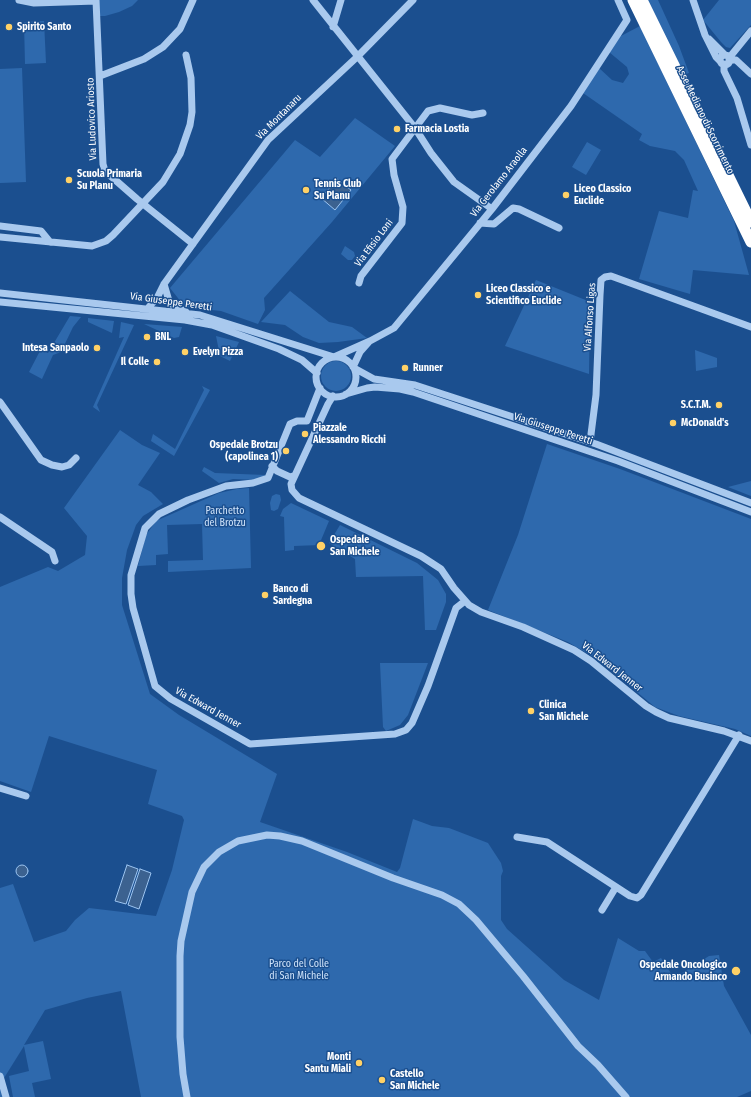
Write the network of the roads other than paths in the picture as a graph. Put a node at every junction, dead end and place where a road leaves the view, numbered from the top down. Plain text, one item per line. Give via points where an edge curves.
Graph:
1 (19, 0) edge
2 (96, 0) edge
3 (193, 0) edge
4 (313, 0) edge
5 (341, 0) edge
6 (412, 0) edge
7 (618, 0) edge
8 (693, 0) edge
9 (639, 3) edge
10 (333, 27) junction
11 (751, 31) edge
12 (186, 55) dead end
13 (357, 57) junction
14 (726, 60) junction
15 (751, 74) edge
16 (100, 76) junction
17 (483, 113) dead end
18 (415, 128) junction
19 (751, 145) edge
20 (143, 205) junction
21 (492, 209) junction
22 (751, 222) edge
23 (480, 224) junction
24 (0, 226) edge
25 (559, 228) dead end
26 (0, 237) edge
27 (50, 242) junction
28 (751, 242) edge
29 (193, 244) junction
30 (359, 282) dead end
31 (164, 284) junction
32 (0, 293) edge
33 (0, 302) edge
34 (148, 308) junction
35 (191, 314) junction
36 (751, 327) edge
37 (370, 341) junction
38 (334, 357) junction
39 (353, 368) junction
40 (316, 373) junction
41 (320, 388) junction
42 (346, 394) junction
43 (333, 396) junction
44 (0, 402) edge
45 (590, 442) junction
46 (76, 458) dead end
47 (272, 466) junction
48 (294, 476) junction
49 (751, 503) edge
50 (751, 512) edge
51 (0, 517) edge
52 (55, 561) dead end
53 (465, 600) junction
54 (739, 735) junction
55 (751, 741) edge
56 (0, 788) edge
57 (26, 796) dead end
58 (517, 837) dead end
59 (616, 887) junction
60 (602, 910) dead end
61 (0, 1076) edge
62 (6, 1097) edge
63 (187, 1097) edge
64 (626, 1097) edge

1 - 2 street via 34,3
2 - 16 street, Via Ludovico Ariosto
3 - 16 street via 180,29 163,47 144,59
4 - 10 street
5 - 10 street
6 - 13 street, Via Montanaru
7 - 21 street, Via Gerolamo Araolla via 627,20 571,106
8 - 14 street via 716,57
9 - 22 highway, Asse Mediano di Scorrimento
9 - 28 highway, Asse Mediano di Scorrimento
10 - 13 street
11 - 14 street
12 - 20 street via 191,78 192,112 186,139 172,168
13 - 18 street
13 - 29 street, Via Montanaru via 268,140
14 - 15 street via 736,60
14 - 19 street via 724,71 737,98
16 - 20 street, Via Ludovico Ariosto via 103,164 110,176
17 - 18 street, Via Efisio Loni via 472,114 434,108 428,111
18 - 21 street via 454,182
18 - 30 street, Via Efisio Loni via 392,159 403,207 402,223
20 - 27 street via 113,235 100,244 92,246
20 - 29 street, Via Ludovico Ariosto
21 - 23 street, Via Gerolamo Araolla
23 - 25 street via 494,224 513,208
23 - 37 street, Via Gerolamo Araolla via 394,328
24 - 27 street via 41,231
26 - 27 street
29 - 31 street, Via Montanaru
31 - 34 street, Via Montanaru
31 - 35 street via 169,301
32 - 34 street, Via Giuseppe Peretti
33 - 40 street, Via Giuseppe Peretti via 185,320 212,325 279,349 302,360
34 - 35 street, Via Giuseppe Peretti
35 - 38 street, Via Giuseppe Peretti via 214,318
36 - 45 street, Via Alfonso Ligas via 611,276 605,277 602,280 600,295 596,395
37 - 38 street, Via Gerolamo Araolla
37 - 39 street via 360,352
38 - 39 street, Via Giuseppe Peretti via 347,360
38 - 40 street via 321,364
39 - 42 street via 355,383
39 - 45 street, Via Giuseppe Peretti via 374,379 415,385
40 - 41 street
41 - 43 street
41 - 47 street via 307,421 290,424
42 - 43 street, Via Giuseppe Peretti
42 - 50 street, Via Giuseppe Peretti via 375,387 413,392 618,461
43 - 48 street
44 - 46 street via 42,460 62,467 69,465
45 - 49 street, Via Giuseppe Peretti
47 - 48 street via 277,472
47 - 53 street, Via Edward Jenner via 268,478 226,486 188,500 158,514 145,528 132,575 133,608 155,686 171,699 250,744 395,734 406,730 412,723 456,608
48 - 53 street, Via Edward Jenner via 292,490 299,498 421,556 441,569
51 - 52 street via 52,552
53 - 54 street, Via Edward Jenner via 481,612 523,627 574,650 596,664 656,712 669,718
54 - 55 street, Via Edward Jenner
54 - 59 street via 641,895 637,898 630,896
56 - 57 street
58 - 59 street via 547,842
59 - 60 street
61 - 62 street
63 - 64 street via 180,1037 180,941 192,892 204,867 219,852 238,841 267,835 302,841 460,904 476,920 578,1046

